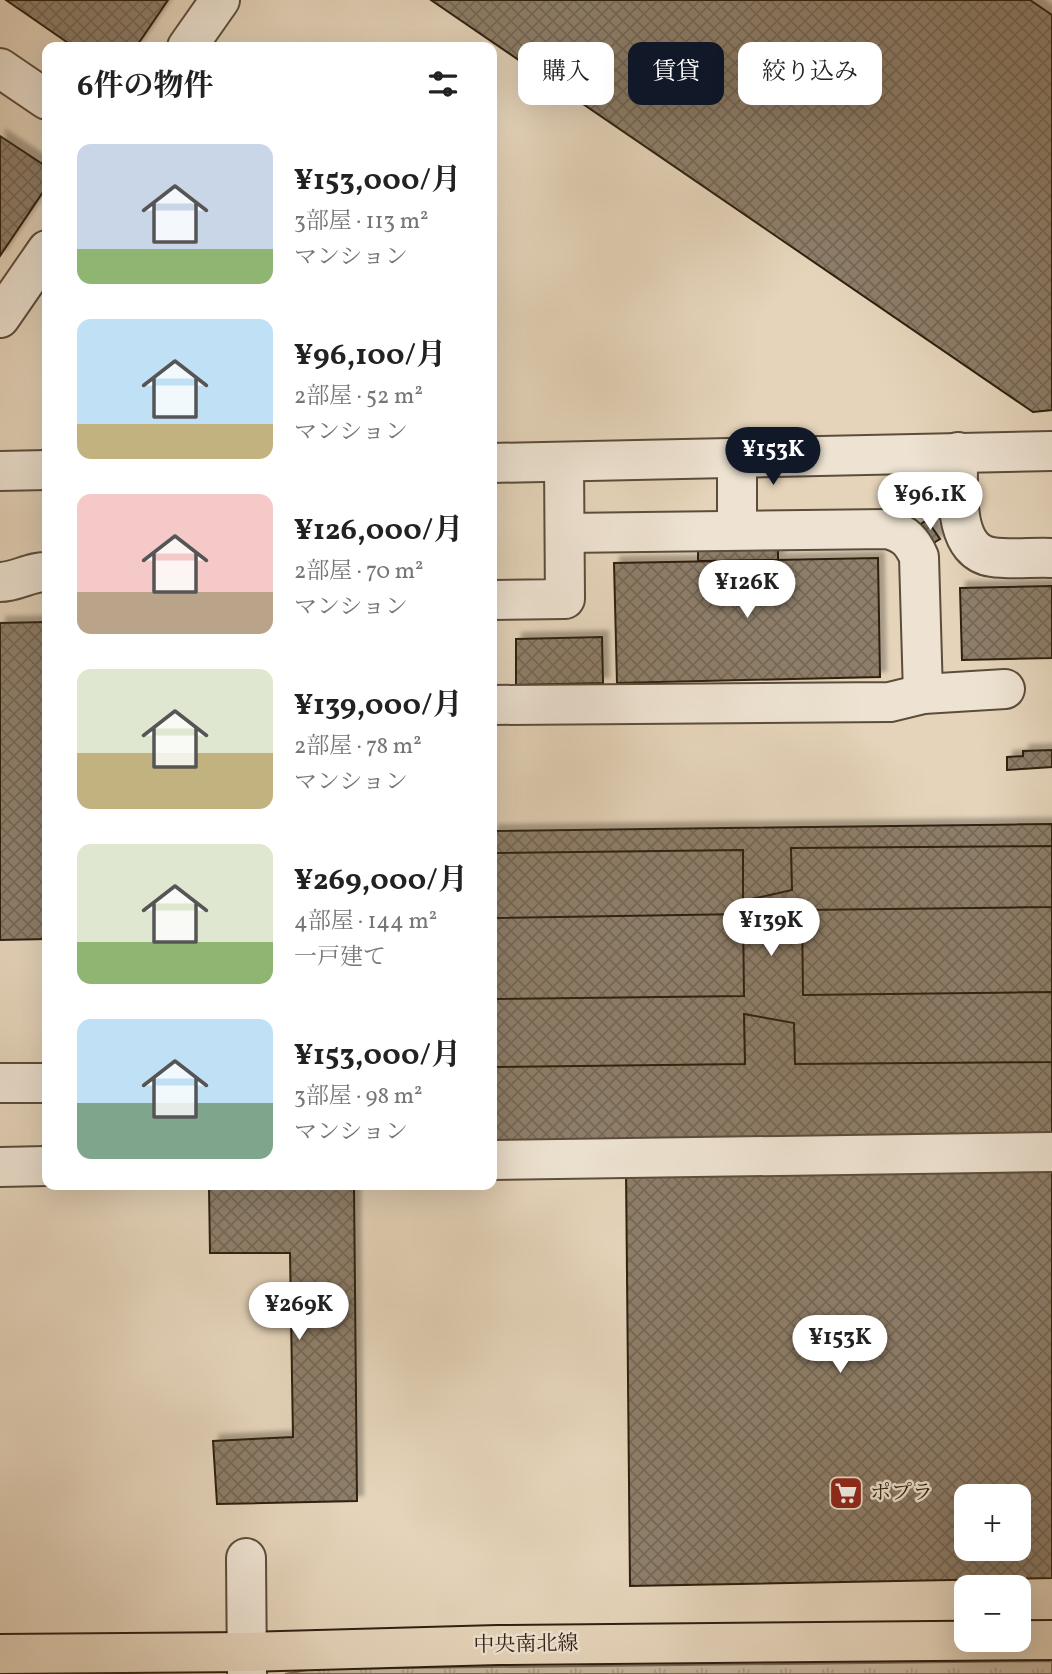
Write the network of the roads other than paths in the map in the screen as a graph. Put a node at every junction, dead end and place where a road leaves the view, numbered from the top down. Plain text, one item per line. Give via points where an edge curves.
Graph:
1 (220, 0) edge
2 (191, 42) edge
3 (0, 68) edge
4 (42, 97) edge
5 (42, 257) edge
6 (0, 318) edge
7 (1052, 451) edge
8 (958, 452) junction
9 (737, 458) junction
10 (564, 462) junction
11 (497, 463) edge
12 (42, 470) edge
13 (0, 471) edge
14 (737, 530) junction
15 (565, 533) junction
16 (1052, 558) edge
17 (0, 561) edge
18 (42, 572) edge
19 (42, 572) edge
20 (0, 582) edge
21 (497, 600) edge
22 (1004, 688) dead end
23 (923, 694) junction
24 (497, 705) edge
25 (0, 1083) edge
26 (42, 1083) edge
27 (1052, 1152) edge
28 (497, 1160) edge
29 (42, 1166) edge
30 (0, 1167) edge
31 (246, 1558) dead end
32 (1052, 1640) edge
33 (0, 1654) edge
34 (247, 1663) edge

1 - 2 street
3 - 4 street
5 - 6 street
7 - 8 street
8 - 9 street
8 - 16 street via 960,519 975,550 990,557
9 - 10 street
9 - 14 street
10 - 11 street
10 - 15 street
12 - 13 street
14 - 15 street
14 - 23 street via 888,529 903,534 919,557
15 - 21 street via 565,599
17 - 18 street
19 - 20 street
22 - 23 street
23 - 24 street via 890,702
25 - 26 street
27 - 28 street
29 - 30 street
31 - 34 street
32 - 34 main road, 中央南北線 via 498,1645
33 - 34 main road, 中央南北線

